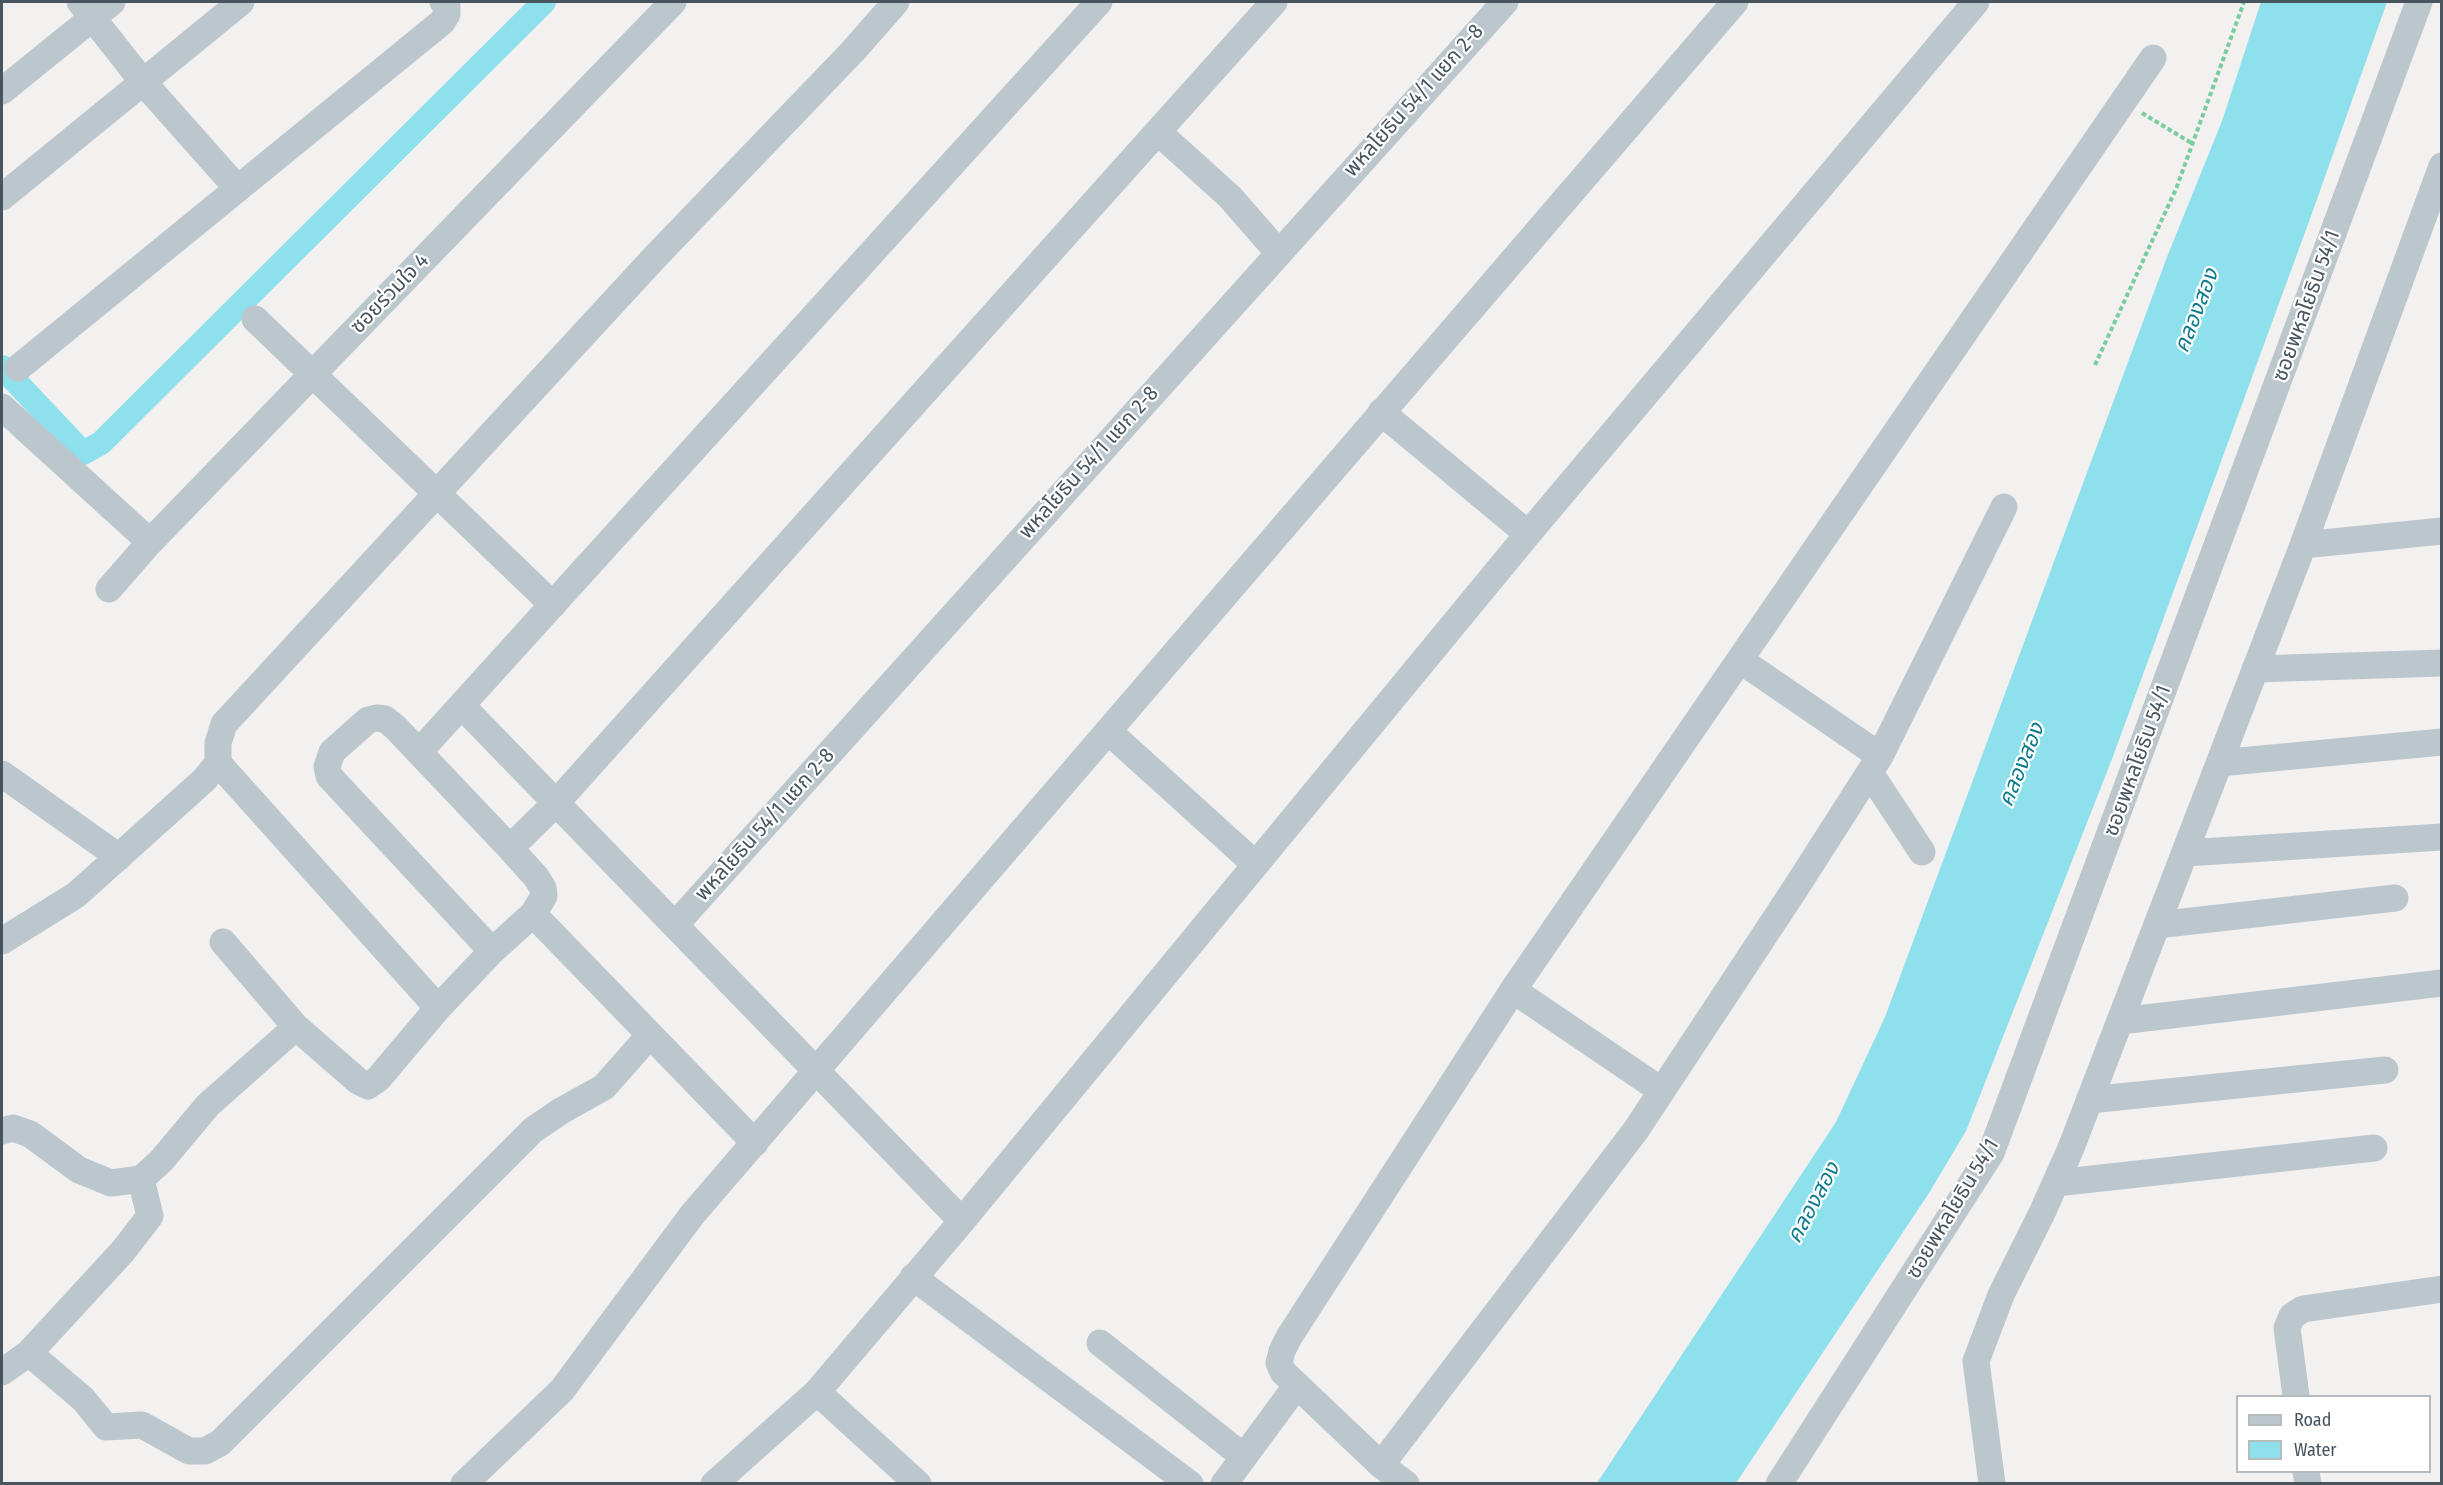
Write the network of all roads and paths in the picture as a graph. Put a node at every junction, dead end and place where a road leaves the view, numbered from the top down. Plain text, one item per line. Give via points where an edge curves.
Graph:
1 (241, 2) edge
2 (673, 2) edge
3 (896, 2) edge
4 (1099, 2) edge
5 (1274, 2) edge
6 (1505, 2) edge
7 (1735, 2) edge
8 (1976, 2) edge
9 (2244, 2) edge
10 (2420, 2) edge
11 (95, 7) edge
12 (443, 12) edge
13 (2153, 58) dead end
14 (143, 82) junction
15 (2, 91) edge
16 (2123, 102) junction
17 (1158, 132) junction
18 (2193, 144) junction
19 (2442, 166) edge
20 (237, 189) junction
21 (2, 197) edge
22 (1278, 252) junction
23 (255, 319) dead end
24 (2095, 365) dead end
25 (18, 368) dead end
26 (313, 374) junction
27 (2, 407) edge
28 (1382, 412) junction
29 (437, 494) junction
30 (2004, 507) dead end
31 (2442, 531) edge
32 (1528, 534) junction
33 (150, 542) junction
34 (2303, 544) junction
35 (109, 589) dead end
36 (553, 605) junction
37 (1740, 660) junction
38 (2442, 663) edge
39 (2255, 669) junction
40 (462, 706) junction
41 (1108, 731) junction
42 (2442, 742) edge
43 (419, 752) junction
44 (218, 763) junction
45 (2219, 763) junction
46 (1875, 765) junction
47 (2, 774) edge
48 (556, 803) junction
49 (2442, 837) edge
50 (510, 848) junction
51 (1922, 852) dead end
52 (2184, 853) junction
53 (119, 857) junction
54 (1256, 864) junction
55 (2395, 898) dead end
56 (533, 914) junction
57 (2157, 925) junction
58 (675, 926) junction
59 (2, 941) edge
60 (223, 942) dead end
61 (492, 951) junction
62 (2442, 983) edge
63 (1513, 990) junction
64 (438, 1008) junction
65 (2120, 1022) junction
66 (296, 1027) junction
67 (649, 1036) junction
68 (2385, 1070) dead end
69 (816, 1071) junction
70 (1662, 1091) junction
71 (2089, 1100) junction
72 (2, 1131) edge
73 (755, 1143) junction
74 (2374, 1148) dead end
75 (141, 1179) junction
76 (2056, 1183) junction
77 (962, 1221) junction
78 (913, 1276) junction
79 (2442, 1289) edge
80 (1100, 1343) dead end
81 (29, 1353) junction
82 (2, 1372) edge
83 (1297, 1385) junction
84 (817, 1392) junction
85 (2296, 1395) edge
86 (1244, 1457) junction
87 (1381, 1465) junction
88 (464, 1484) edge
89 (714, 1484) edge
90 (918, 1484) edge
91 (1190, 1484) edge
92 (1224, 1484) edge
93 (1406, 1484) edge
94 (1779, 1484) edge
95 (1992, 1484) edge

1 - 14 street
2 - 26 street, ซอยร่วมใจ 4
3 - 29 street
4 - 36 street
5 - 17 street
6 - 22 street, พหลโยธิน 54/1 แยก 2-8
7 - 28 street
8 - 32 street
9 - 18 path
10 - 94 street, ซอยพหลโยธิน 54/1 via 1991,1153
11 - 14 street
11 - 15 street
12 - 20 street
13 - 16 street
14 - 20 street
14 - 21 street
16 - 18 path
16 - 37 street
17 - 22 street via 1247,214
17 - 48 street
18 - 24 path
19 - 34 street
20 - 25 street
22 - 58 street, พหลโยธิน 54/1 แยก 2-8
23 - 26 street
26 - 29 street
26 - 33 street, ซอยร่วมใจ 4
27 - 33 street
28 - 32 street
28 - 41 street
29 - 36 street
29 - 44 street via 224,724 218,743
30 - 46 street
31 - 34 street
32 - 54 street
33 - 35 street, ซอยร่วมใจ 4
34 - 39 street
36 - 40 street
37 - 46 street
37 - 63 street
38 - 39 street
39 - 45 street
40 - 43 street
40 - 48 street
41 - 54 street
41 - 69 street
42 - 45 street
43 - 50 street
43 - 61 street via 385,719 376,718 332,752 327,767 333,782
44 - 53 street
44 - 64 street
45 - 52 street
46 - 51 street
46 - 70 street
47 - 53 street
48 - 50 street
48 - 58 street
49 - 52 street
50 - 56 street via 543,888 544,896
52 - 57 street
53 - 59 street via 76,896
54 - 77 street
55 - 57 street
56 - 61 street
56 - 67 street
57 - 65 street
58 - 69 street
60 - 66 street
61 - 64 street
62 - 65 street
63 - 70 street
63 - 83 street via 1289,1337 1279,1363
64 - 66 street via 368,1086
65 - 71 street
66 - 75 street via 208,1105
67 - 73 street
67 - 81 street via 604,1087 533,1130 220,1443 206,1451 189,1451 142,1425 106,1427 83,1400
68 - 71 street
69 - 73 street
69 - 77 street
70 - 87 street
71 - 76 street
72 - 75 street via 13,1128 30,1134 78,1170 111,1183
73 - 88 street via 692,1215 562,1390
74 - 76 street
75 - 81 street via 150,1216
76 - 95 street via 2001,1295 1976,1361
77 - 78 street
78 - 84 street
78 - 91 street
79 - 85 street via 2302,1309 2292,1316 2287,1328
80 - 86 street
81 - 82 street
83 - 86 street
83 - 87 street
84 - 89 street
84 - 90 street
86 - 92 street
87 - 93 street

